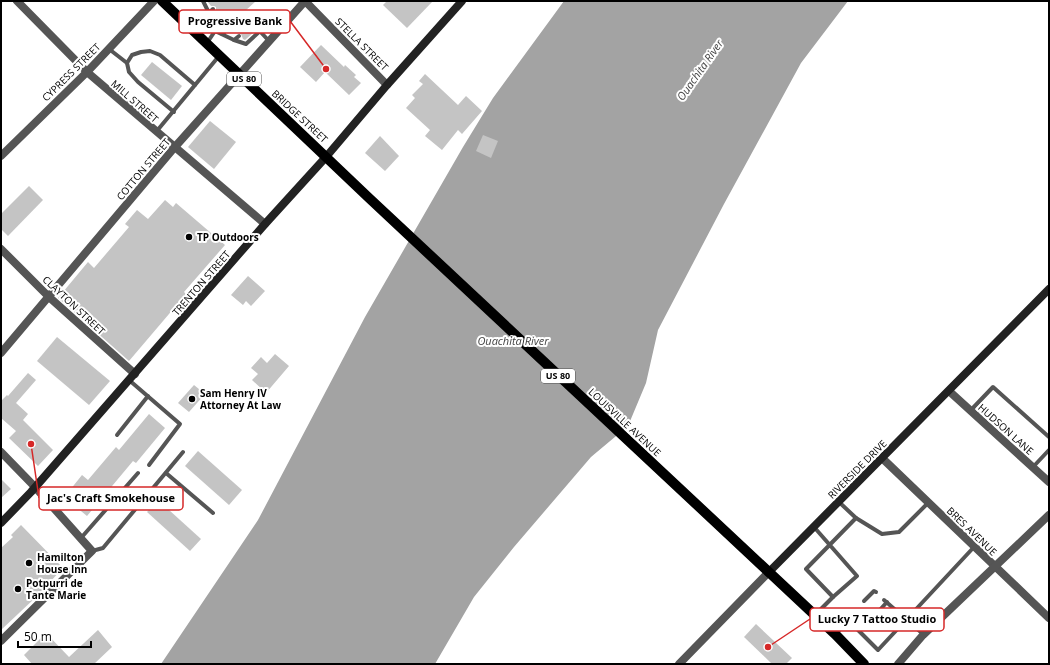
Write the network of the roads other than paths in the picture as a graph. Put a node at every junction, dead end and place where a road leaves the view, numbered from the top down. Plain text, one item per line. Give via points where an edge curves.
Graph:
1 (17, 1) edge
2 (154, 1) edge
3 (162, 1) edge
4 (203, 1) edge
5 (305, 1) edge
6 (462, 1) edge
7 (213, 8) dead end
8 (209, 13) junction
9 (221, 17) dead end
10 (240, 18) dead end
11 (253, 23) junction
12 (213, 26) junction
13 (231, 27) dead end
14 (248, 27) dead end
15 (215, 31) junction
16 (260, 31) junction
17 (222, 34) junction
18 (239, 36) dead end
19 (234, 40) junction
20 (270, 41) junction
21 (206, 44) junction
22 (109, 49) junction
23 (219, 56) junction
24 (127, 63) junction
25 (87, 72) junction
26 (239, 75) junction
27 (195, 85) junction
28 (387, 85) junction
29 (174, 112) junction
30 (156, 132) junction
31 (174, 148) junction
32 (1, 156) edge
33 (326, 157) junction
34 (369, 198) joint
35 (265, 224) junction
36 (1, 249) edge
37 (1049, 289) edge
38 (49, 297) junction
39 (1, 353) edge
40 (132, 377) junction
41 (949, 391) junction
42 (148, 396) junction
43 (971, 410) junction
44 (117, 435) dead end
45 (1049, 437) edge
46 (1049, 450) edge
47 (1, 452) edge
48 (183, 452) dead end
49 (882, 458) junction
50 (149, 465) dead end
51 (1033, 467) junction
52 (138, 473) dead end
53 (166, 473) junction
54 (1049, 482) edge
55 (35, 487) junction
56 (839, 502) junction
57 (928, 503) junction
58 (213, 513) dead end
59 (1049, 515) edge
60 (856, 518) junction
61 (1, 522) edge
62 (814, 527) junction
63 (81, 538) junction
64 (830, 545) junction
65 (974, 547) junction
66 (92, 551) junction
67 (994, 567) junction
68 (768, 573) junction
69 (876, 592) dead end
70 (833, 597) junction
71 (864, 601) dead end
72 (896, 611) junction
73 (878, 612) dead end
74 (814, 616) junction
75 (848, 616) dead end
76 (1049, 618) edge
77 (906, 620) junction
78 (849, 622) junction
79 (887, 622) dead end
80 (835, 634) junction
81 (923, 635) junction
82 (1, 641) edge
83 (679, 664) edge
84 (864, 664) edge
85 (898, 664) edge

1 - 25 street, MILL STREET
2 - 22 street, CYPRESS STREET
3 - 21 main road, BRIDGE STREET / US 80
4 - 8 lane
5 - 20 street, COTTON STREET
5 - 28 street, STELLA STREET
6 - 28 street, TRENTON STREET
7 - 8 lane
8 - 12 lane
9 - 12 lane
10 - 11 lane via 244,14
11 - 14 lane
11 - 16 lane
12 - 15 lane
13 - 17 lane
15 - 17 lane
15 - 21 lane
16 - 19 lane via 246,44
16 - 20 lane
17 - 19 lane
18 - 19 lane
20 - 26 street, COTTON STREET
21 - 23 main road, BRIDGE STREET / US 80
22 - 24 lane
22 - 25 street, CYPRESS STREET
23 - 26 main road, BRIDGE STREET / US 80
23 - 27 lane
24 - 27 lane via 132,55 150,51 160,55
24 - 29 lane via 129,72 138,82
25 - 30 street, MILL STREET
25 - 32 street, CYPRESS STREET
26 - 31 street, COTTON STREET
26 - 33 main road, BRIDGE STREET / US 80
27 - 29 lane
28 - 33 street, TRENTON STREET
29 - 30 lane
30 - 31 street, MILL STREET
31 - 35 street, MILL STREET
31 - 38 street, COTTON STREET
33 - 34 main road, BRIDGE STREET / US 80
33 - 35 street, TRENTON STREET
34 - 68 main road, LOUISVILLE AVENUE / US 80
35 - 40 street, TRENTON STREET
36 - 38 street, CLAYTON STREET
37 - 41 street, RIVERSIDE DRIVE
38 - 39 street, COTTON STREET
38 - 40 street, CLAYTON STREET
40 - 42 lane
40 - 55 street, TRENTON STREET
41 - 43 street, HUDSON LANE
41 - 49 street, RIVERSIDE DRIVE
42 - 44 lane
42 - 50 lane via 180,424
43 - 45 lane via 993,387
43 - 51 street, HUDSON LANE
46 - 51 lane
47 - 55 street
48 - 53 lane
49 - 56 street, RIVERSIDE DRIVE
49 - 57 street, BRES AVENUE
51 - 54 street, HUDSON LANE
52 - 63 lane
53 - 58 lane
53 - 66 lane via 103,548
55 - 61 street, TRENTON STREET
55 - 63 street
56 - 60 lane
56 - 62 street, RIVERSIDE DRIVE
57 - 60 lane via 900,532 882,534
57 - 65 street, BRES AVENUE
59 - 67 street
60 - 64 lane
62 - 64 lane
62 - 68 street, RIVERSIDE DRIVE
63 - 66 street
64 - 70 lane via 806,569
64 - 70 lane via 857,576
65 - 67 street, BRES AVENUE
65 - 77 lane
66 - 82 street
67 - 76 street, BRES AVENUE
67 - 81 street
68 - 74 main road, LOUISVILLE AVENUE / US 80
68 - 83 street, RIVERSIDE DRIVE
69 - 71 lane
70 - 74 lane
72 - 73 lane via 885,601
72 - 77 lane
72 - 79 lane
74 - 80 main road, LOUISVILLE AVENUE / US 80
75 - 78 lane via 846,618
77 - 78 lane via 878,650 870,639
77 - 81 lane
78 - 80 lane
80 - 84 main road, LOUISVILLE AVENUE / US 80
81 - 85 street

